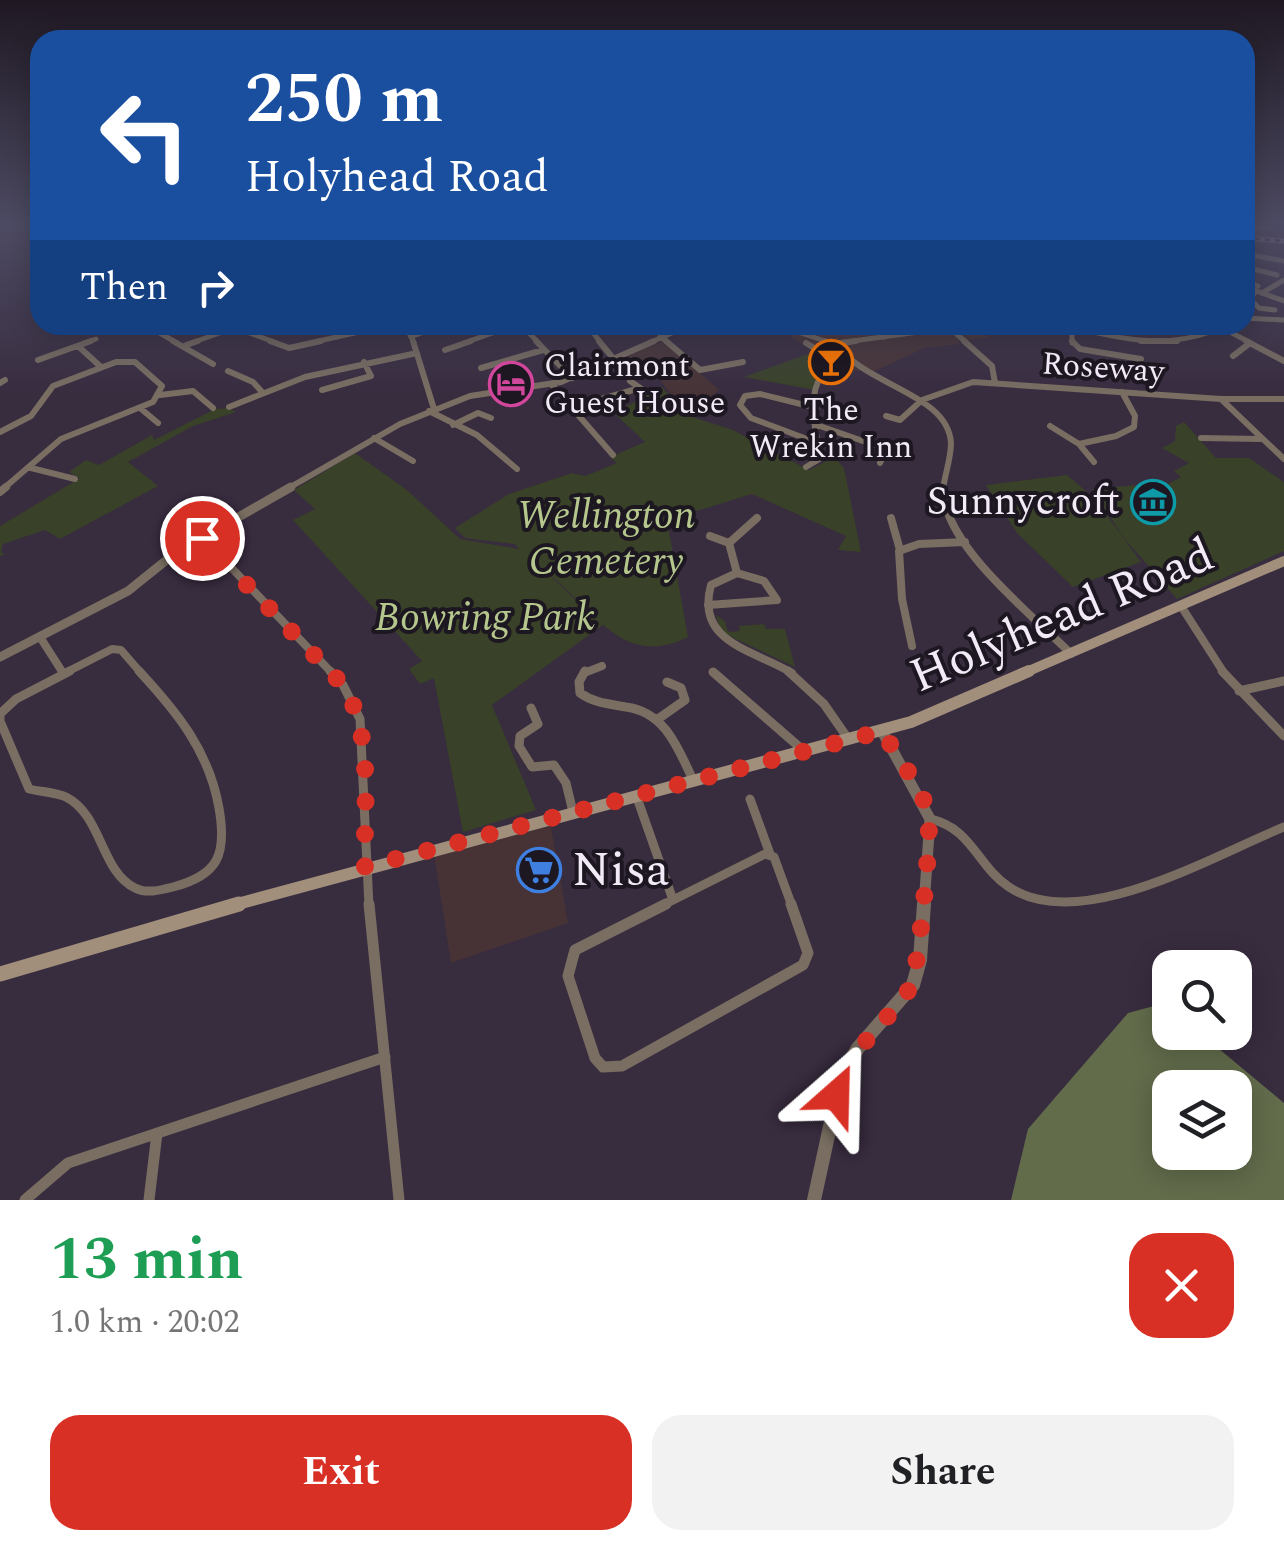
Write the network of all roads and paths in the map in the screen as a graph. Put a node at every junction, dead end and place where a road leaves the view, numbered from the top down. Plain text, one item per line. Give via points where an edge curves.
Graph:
1 (1276, 283) edge
2 (1255, 288) edge
3 (1259, 290) junction
4 (1255, 294) edge
5 (1284, 301) edge
6 (1255, 305) edge
7 (1275, 310) dead end
8 (1255, 319) edge
9 (1284, 320) edge
10 (166, 335) edge
11 (212, 335) edge
12 (254, 335) edge
13 (346, 335) edge
14 (489, 335) edge
15 (528, 335) edge
16 (594, 335) edge
17 (665, 335) edge
18 (799, 335) edge
19 (880, 335) edge
20 (903, 335) edge
21 (957, 335) edge
22 (1070, 335) edge
23 (1120, 335) edge
24 (1202, 335) edge
25 (1235, 335) edge
26 (413, 336) edge
27 (660, 337) junction
28 (884, 338) junction
29 (96, 339) dead end
30 (806, 343) dead end
31 (1250, 343) junction
32 (837, 344) junction
33 (186, 345) junction
34 (78, 346) junction
35 (446, 350) dead end
36 (543, 350) junction
37 (417, 353) junction
38 (612, 356) junction
39 (1232, 356) dead end
40 (42, 357) dead end
41 (1141, 359) dead end
42 (1284, 361) edge
43 (364, 362) junction
44 (744, 362) dead end
45 (213, 364) dead end
46 (851, 364) junction
47 (102, 367) junction
48 (481, 368) dead end
49 (228, 371) dead end
50 (828, 372) junction
51 (381, 373) dead end
52 (371, 376) junction
53 (572, 378) junction
54 (630, 381) dead end
55 (996, 383) junction
56 (552, 385) junction
57 (321, 390) dead end
58 (262, 392) junction
59 (1122, 392) junction
60 (160, 395) junction
61 (1221, 399) junction
62 (1284, 399) edge
63 (922, 400) junction
64 (228, 407) dead end
65 (140, 408) junction
66 (197, 408) dead end
67 (570, 408) junction
68 (817, 408) junction
69 (432, 410) junction
70 (164, 413) dead end
71 (886, 416) dead end
72 (491, 418) dead end
73 (453, 425) junction
74 (817, 425) junction
75 (1050, 426) dead end
76 (0, 432) edge
77 (374, 438) junction
78 (1201, 438) dead end
79 (1260, 439) junction
80 (815, 442) junction
81 (1078, 444) junction
82 (613, 455) dead end
83 (1284, 459) edge
84 (413, 461) dead end
85 (1094, 462) dead end
86 (880, 463) dead end
87 (74, 466) dead end
88 (31, 468) junction
89 (512, 468) dead end
90 (806, 468) dead end
91 (62, 474) junction
92 (74, 478) dead end
93 (0, 492) edge
94 (756, 518) dead end
95 (891, 518) dead end
96 (710, 536) dead end
97 (202, 538) junction
98 (965, 542) junction
99 (729, 543) junction
100 (900, 550) junction
101 (1284, 560) edge
102 (736, 573) junction
103 (708, 605) junction
104 (1181, 606) junction
105 (40, 637) junction
106 (912, 646) dead end
107 (1071, 654) junction
108 (0, 657) edge
109 (602, 666) dead end
110 (713, 672) dead end
111 (63, 673) junction
112 (667, 682) dead end
113 (1284, 682) edge
114 (1239, 691) junction
115 (531, 708) dead end
116 (658, 719) junction
117 (882, 731) junction
118 (1284, 736) edge
119 (849, 740) junction
120 (804, 751) junction
121 (692, 780) junction
122 (636, 795) junction
123 (750, 799) dead end
124 (572, 812) junction
125 (930, 819) junction
126 (1284, 827) edge
127 (770, 854) junction
128 (365, 867) junction
129 (672, 900) junction
130 (0, 974) edge
131 (385, 1057) junction
132 (157, 1133) junction
133 (26, 1200) edge
134 (149, 1200) edge
135 (400, 1200) edge
136 (814, 1200) edge

1 - 3 street
2 - 3 street
3 - 4 street
3 - 5 street
6 - 7 street
8 - 9 street
10 - 33 street
11 - 33 street
12 - 13 street via 289,348
14 - 35 street
15 - 36 street
16 - 38 street
17 - 27 street
18 - 32 street
19 - 28 street
20 - 28 street
21 - 55 street via 992,366
22 - 41 street via 1080,349
23 - 24 street via 1161,342
25 - 31 street
26 - 37 street
27 - 38 street
27 - 44 street via 700,370
28 - 32 street
29 - 34 street
30 - 50 street via 823,353 820,364
31 - 39 street
31 - 42 street
32 - 46 street
33 - 45 street
34 - 40 street
34 - 47 street
36 - 48 street
36 - 53 street
37 - 43 street
37 - 69 street
38 - 53 street
43 - 52 street
43 - 58 street
46 - 50 street
46 - 63 street
47 - 60 street via 135,362 160,383
47 - 76 street via 53,386 31,416
49 - 58 street
50 - 68 street via 818,383
51 - 52 street
52 - 57 street
53 - 56 street
54 - 67 street via 642,390
55 - 59 street, Roseway
55 - 63 street, Roseway via 964,382
56 - 67 street
56 - 69 street via 470,396
58 - 64 street
59 - 61 street, Roseway
59 - 81 street via 1136,416 1134,427
60 - 65 street
60 - 66 street via 193,392 210,406
61 - 62 street, Roseway
61 - 79 street
63 - 71 street, Roseway via 900,420
63 - 98 street via 952,435 941,488 946,512
65 - 70 street via 155,420
65 - 88 street via 61,439
67 - 82 street
68 - 74 street
68 - 80 street via 755,394 740,405 751,418
69 - 73 street
69 - 77 street
72 - 73 street via 478,413
73 - 89 street via 478,435
74 - 80 street
74 - 86 street via 880,446 886,453
75 - 81 street
77 - 84 street
77 - 97 street
78 - 79 street
79 - 83 street
80 - 90 street via 821,458
81 - 85 street
87 - 91 street
88 - 91 street
88 - 93 street
91 - 92 street
94 - 99 street
95 - 100 street
96 - 99 street
97 - 105 street via 128,590
97 - 128 street via 354,702
98 - 100 street
98 - 107 street
99 - 102 street
100 - 106 street
101 - 104 main road, Holyhead Road
102 - 103 street via 711,584
102 - 103 street via 764,581 777,600
103 - 119 street via 718,634 795,675
104 - 107 main road, Holyhead Road
104 - 114 street
105 - 108 street
105 - 111 street
107 - 117 main road, Holyhead Road
109 - 116 street via 589,666 579,682 584,697
110 - 120 street
111 - 111 street via 0,714 28,789 70,798 129,886 160,890 204,879 222,852 222,826 201,751 121,650 103,650
112 - 116 street via 681,688 685,700
113 - 114 street
114 - 118 street
115 - 124 street via 538,724 520,736 519,746 532,767 554,765
116 - 121 street
117 - 119 main road, Holyhead Road
117 - 125 street
119 - 120 main road, Holyhead Road
120 - 121 main road, Holyhead Road
121 - 122 main road, Holyhead Road
122 - 124 main road, Holyhead Road
122 - 129 street
123 - 127 street
124 - 128 main road, Holyhead Road
125 - 126 street via 958,826 1016,893 1052,904 1178,873
125 - 136 street via 913,985 841,1076
127 - 129 street
127 - 129 street via 806,944 803,965 622,1066 603,1067 568,976 570,958 579,946
128 - 130 main road, Holyhead Road
128 - 131 street
131 - 132 street
131 - 135 street
132 - 133 street via 68,1162
132 - 134 street

